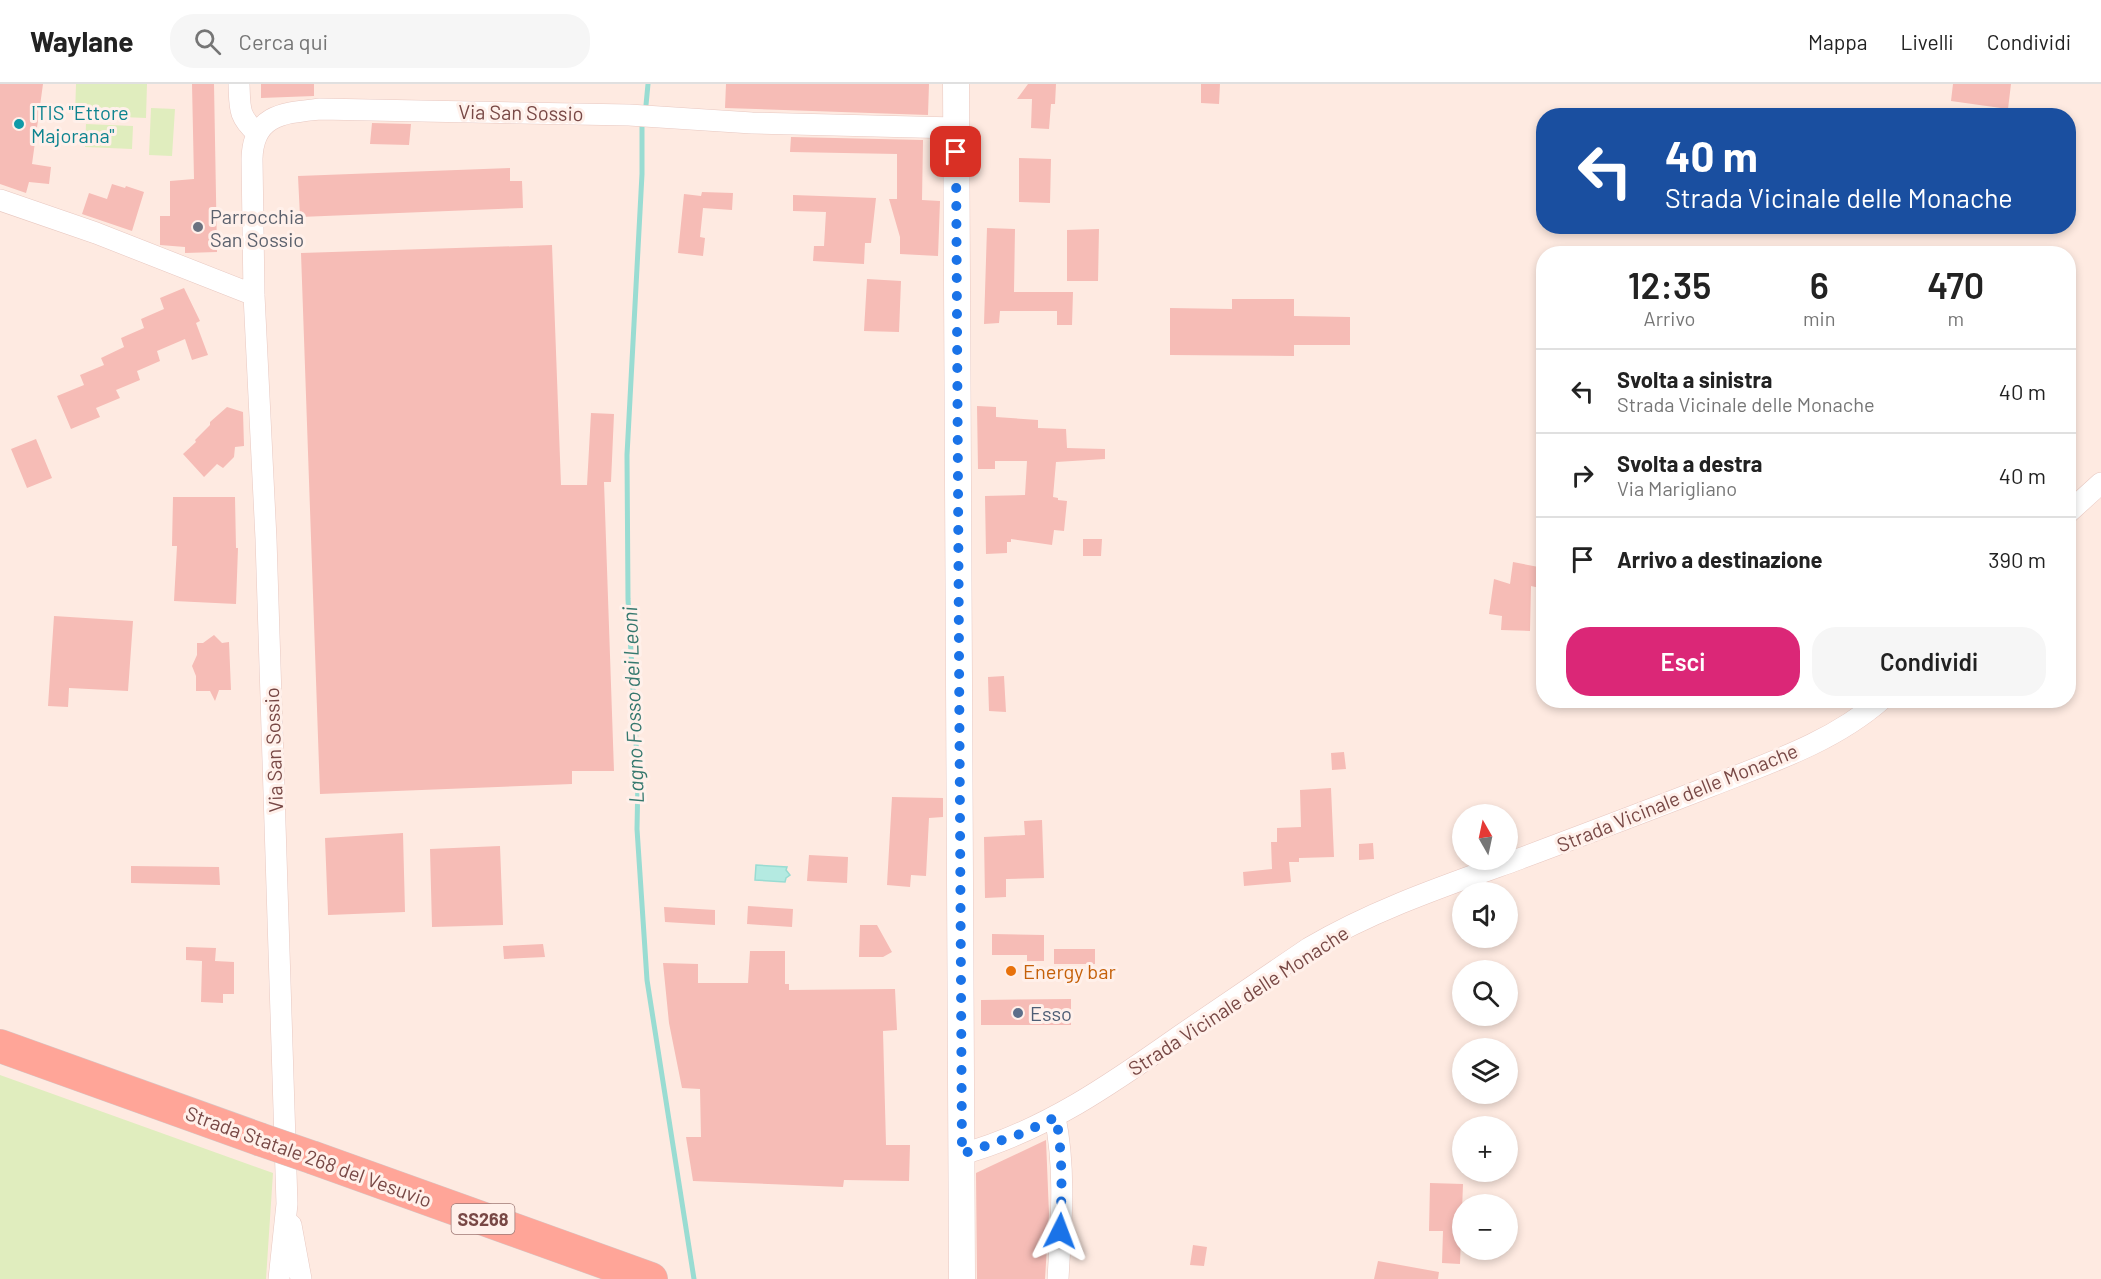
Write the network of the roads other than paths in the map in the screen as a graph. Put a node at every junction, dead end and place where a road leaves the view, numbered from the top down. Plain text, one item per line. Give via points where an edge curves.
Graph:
1 (239, 84) edge
2 (956, 84) edge
3 (956, 128) junction
4 (257, 133) junction
5 (0, 200) edge
6 (254, 295) junction
7 (2101, 483) edge
8 (2076, 506) edge
9 (1870, 708) edge
10 (0, 1046) edge
11 (1056, 1117) junction
12 (962, 1154) junction
13 (287, 1204) junction
14 (279, 1279) edge
15 (301, 1279) edge
16 (651, 1279) edge
17 (962, 1279) edge
18 (1058, 1279) edge

1 - 4 street via 240,113
2 - 3 street
3 - 4 street, Via San Sossio via 752,123 629,115 320,109 276,116
3 - 12 street
4 - 6 street, Via San Sossio via 252,146
5 - 6 street
6 - 13 street, Via San Sossio via 266,539
7 - 8 street
9 - 11 street, Strada Vicinale delle Monache via 1840,730 1773,762 1421,894 1336,932
10 - 16 highway, Strada Statale 268 del Vesuvio / SS268, bridge
11 - 12 street, Strada Vicinale delle Monache
11 - 18 street via 1062,1183
12 - 17 street
13 - 14 street, Via San Sossio
13 - 15 street, Via San Sossio

